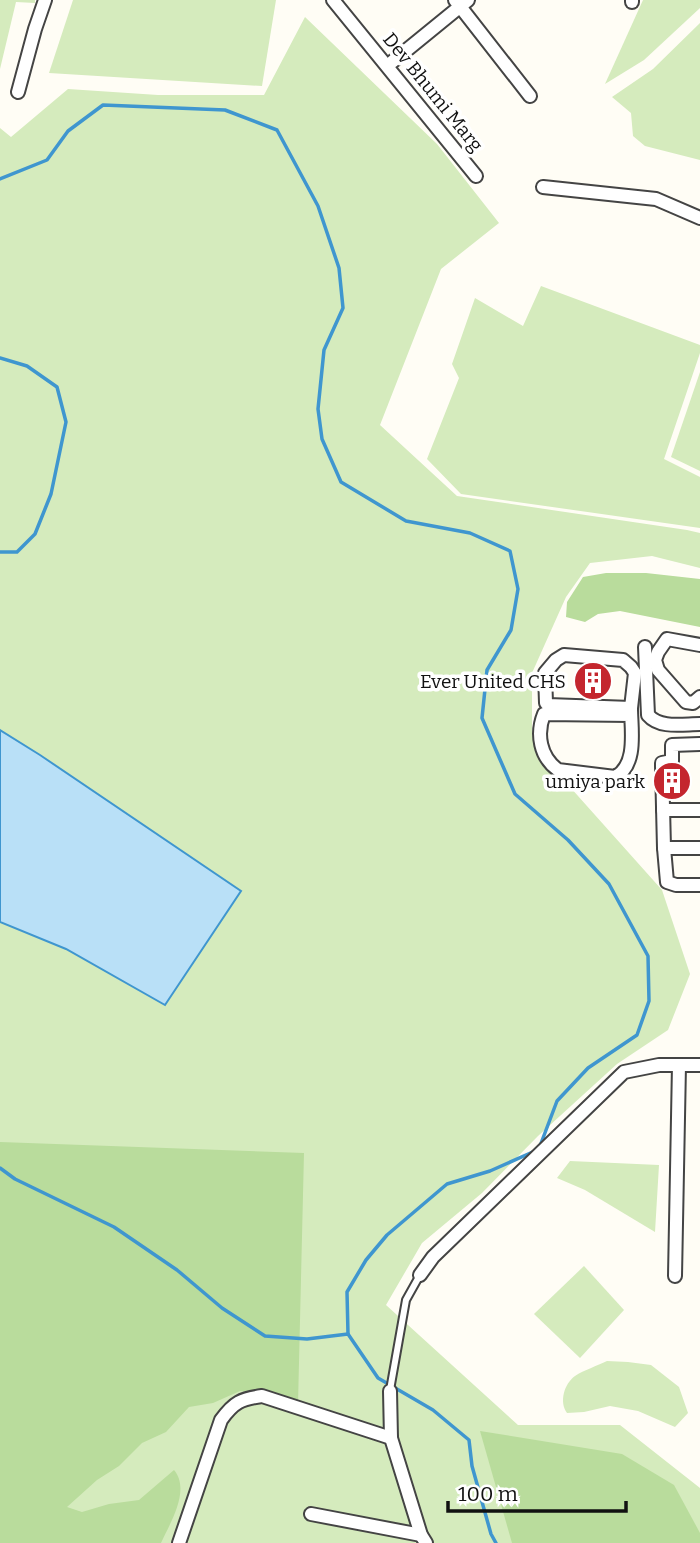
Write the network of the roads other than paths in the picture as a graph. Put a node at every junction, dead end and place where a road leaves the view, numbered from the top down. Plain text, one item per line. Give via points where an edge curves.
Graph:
1 (45, 0) edge
2 (333, 0) edge
3 (461, 2) edge
4 (392, 62) dead end
5 (18, 92) dead end
6 (530, 96) dead end
7 (476, 176) dead end
8 (543, 187) dead end
9 (700, 218) edge
10 (700, 645) edge
11 (645, 647) dead end
12 (700, 697) edge
13 (631, 712) junction
14 (648, 712) junction
15 (700, 724) edge
16 (700, 744) edge
17 (663, 810) junction
18 (700, 810) edge
19 (664, 848) junction
20 (700, 848) edge
21 (700, 885) edge
22 (678, 1065) junction
23 (700, 1065) edge
24 (420, 1275) joint
25 (675, 1276) dead end
26 (390, 1385) joint
27 (391, 1438) junction
28 (312, 1514) dead end
29 (423, 1539) edge
30 (179, 1543) edge

1 - 5 street
2 - 7 street, Dev Bhumi Marg
3 - 4 street
3 - 6 street
8 - 9 street via 656,199
10 - 12 street via 667,639 655,660 658,670 686,702
11 - 14 street
13 - 13 street via 548,705 545,673 564,655 623,660 635,673
13 - 13 street via 544,714 542,750 558,770 620,775 630,756
13 - 14 street
14 - 15 street via 654,722
16 - 17 street via 672,746 672,761 662,766
17 - 18 street
17 - 19 street
19 - 20 street
19 - 21 street via 667,882
22 - 23 street
22 - 24 street via 624,1072
22 - 25 street
24 - 26 lane via 406,1300
26 - 27 street
27 - 29 street
27 - 30 street via 262,1396 244,1398 230,1406 221,1420
28 - 29 street

